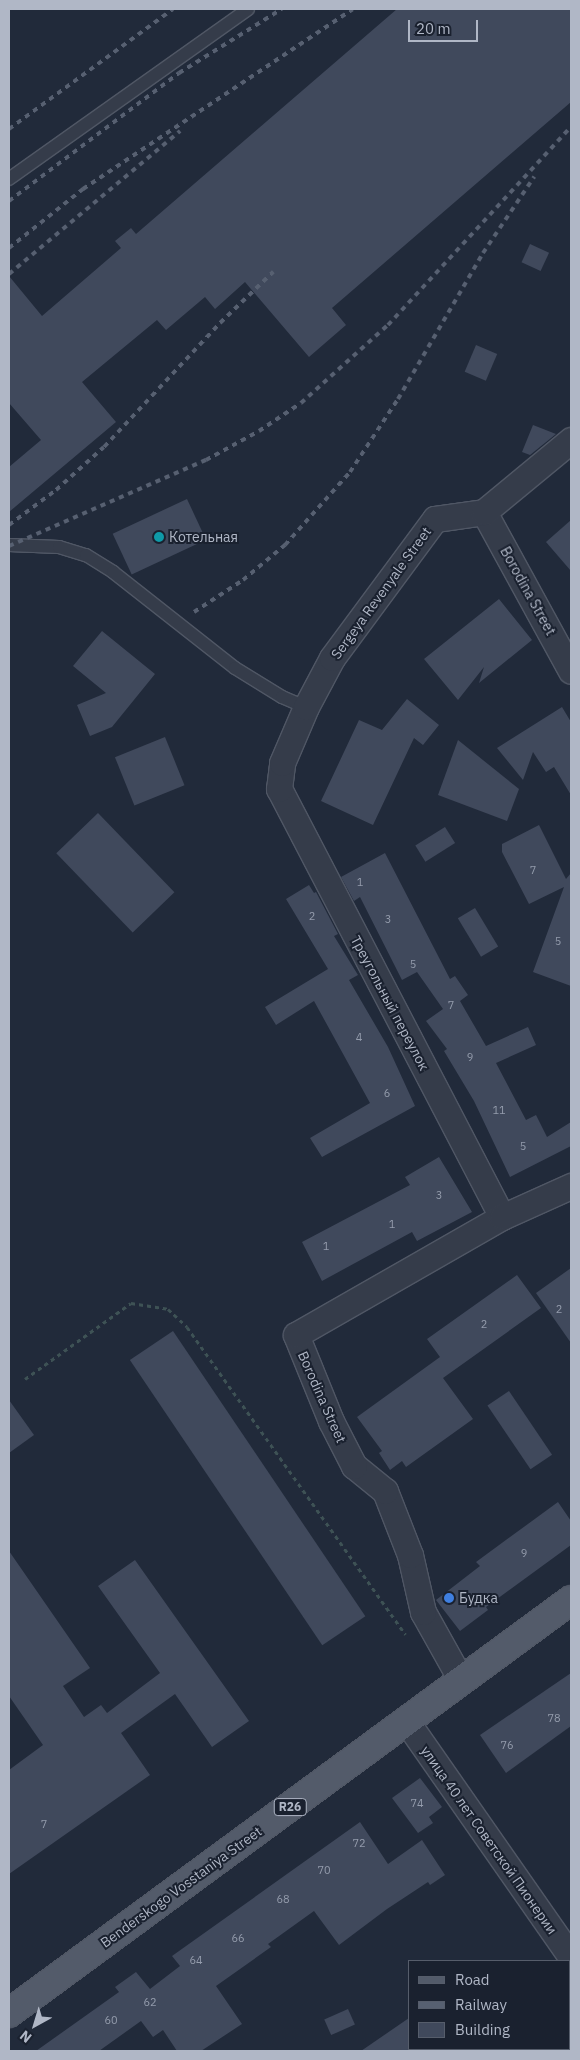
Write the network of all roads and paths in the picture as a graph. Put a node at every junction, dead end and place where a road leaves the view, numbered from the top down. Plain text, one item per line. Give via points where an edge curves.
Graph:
1 (248, 9) edge
2 (9, 179) edge
3 (571, 440) edge
4 (484, 512) junction
5 (9, 545) edge
6 (571, 671) edge
7 (306, 707) junction
8 (279, 789) joint
9 (571, 1186) edge
10 (502, 1217) junction
11 (25, 1379) dead end
12 (571, 1600) edge
13 (412, 1643) dead end
14 (461, 1680) junction
15 (407, 1722) junction
16 (571, 1957) edge
17 (9, 2013) edge

1 - 2 lane
3 - 4 street
4 - 6 street, Borodina Street
4 - 7 street, Sergeya Revenyale Street via 435,519 332,658
5 - 7 lane via 59,547 86,555 235,668 282,697
7 - 8 street, Sergeya Revenyale Street via 282,763
8 - 10 street, Треугольный переулок
9 - 10 street, Borodina Street
10 - 14 street, Borodina Street via 296,1335 331,1421 354,1466 385,1491 410,1555 423,1612
11 - 13 path via 131,1303 168,1309 187,1327
12 - 14 main road, Benderskogo Vosstaniya Street / R26
14 - 15 main road, Benderskogo Vosstaniya Street / R26
15 - 16 street, улица 40 лет Советской Пионерии
15 - 17 main road, Benderskogo Vosstaniya Street / R26

